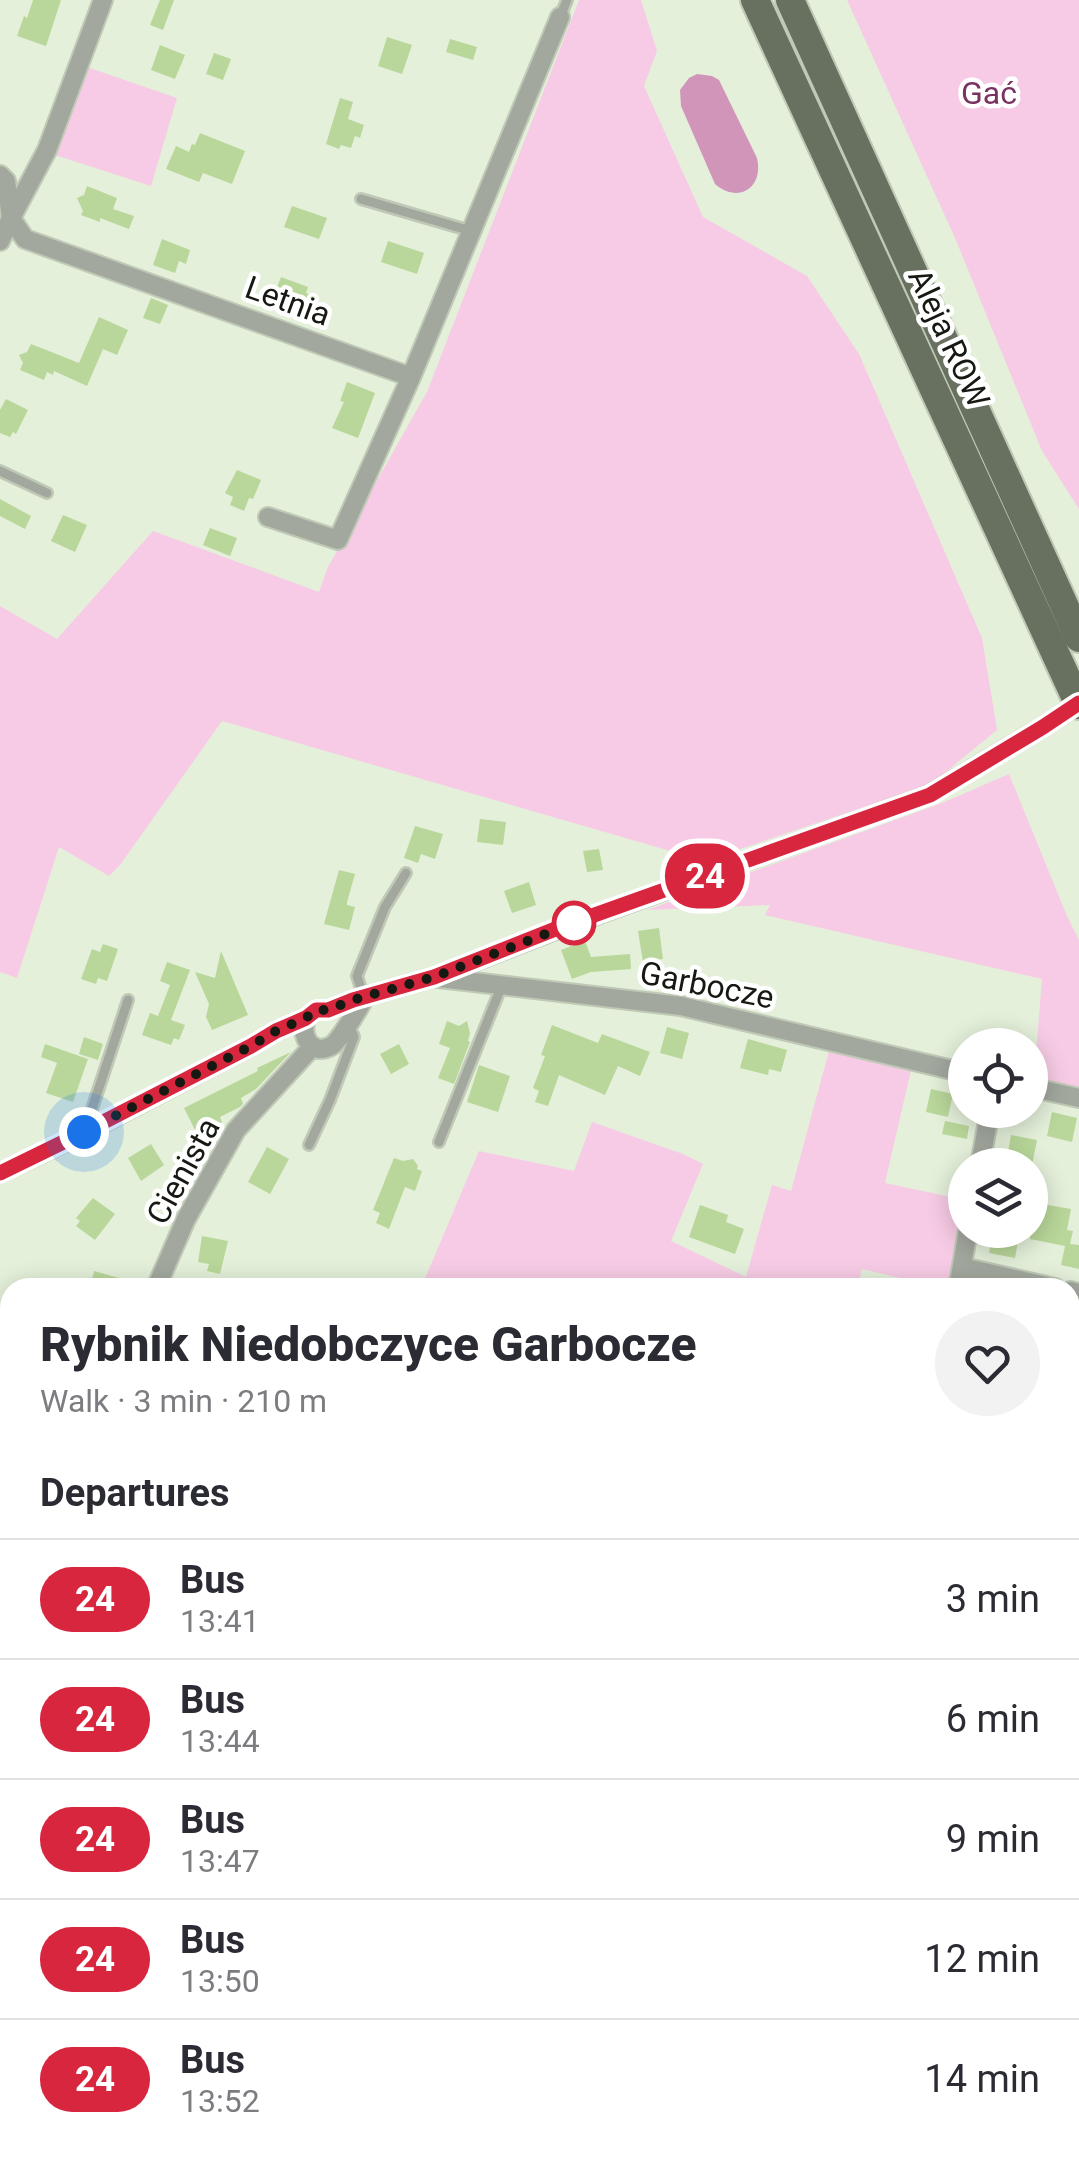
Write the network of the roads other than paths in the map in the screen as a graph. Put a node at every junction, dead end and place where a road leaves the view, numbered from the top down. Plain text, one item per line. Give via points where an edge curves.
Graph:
1 (103, 0) edge
2 (755, 0) edge
3 (790, 0) edge
4 (564, 9) edge
5 (0, 175) edge
6 (360, 199) dead end
7 (12, 218) junction
8 (471, 231) junction
9 (0, 241) edge
10 (411, 377) junction
11 (0, 470) edge
12 (47, 492) dead end
13 (268, 517) dead end
14 (1079, 638) edge
15 (1079, 704) edge
16 (406, 873) dead end
17 (434, 977) junction
18 (502, 986) junction
19 (364, 998) junction
20 (128, 1000) dead end
21 (328, 1010) junction
22 (306, 1018) junction
23 (342, 1030) junction
24 (309, 1042) junction
25 (251, 1046) junction
26 (948, 1069) edge
27 (1048, 1092) edge
28 (1079, 1098) edge
29 (84, 1132) junction
30 (439, 1142) dead end
31 (309, 1145) dead end
32 (0, 1173) edge
33 (965, 1248) edge
34 (962, 1267) junction
35 (160, 1278) edge
36 (960, 1278) edge
37 (1011, 1278) edge

1 - 7 street via 47,150
2 - 15 main road, Aleja ROW
3 - 14 main road, Aleja ROW
4 - 8 street
5 - 7 street
6 - 8 lane
7 - 9 street
7 - 10 street, Letnia via 25,238
8 - 10 street
10 - 13 street via 338,540
11 - 12 lane
15 - 17 street, bridge via 930,795
16 - 19 lane via 357,976
17 - 18 street, Garbocze
17 - 19 street
18 - 26 street, Garbocze via 681,1006
18 - 30 lane
19 - 21 street
19 - 23 street
20 - 29 lane
21 - 22 street
21 - 23 street
22 - 24 street via 302,1028
22 - 25 street
23 - 24 street via 332,1046
23 - 31 lane via 354,1038
24 - 25 street via 289,1038
24 - 35 street, Cienista via 236,1130
25 - 29 street
27 - 28 street
29 - 32 street
33 - 34 street
34 - 36 street
34 - 37 street

